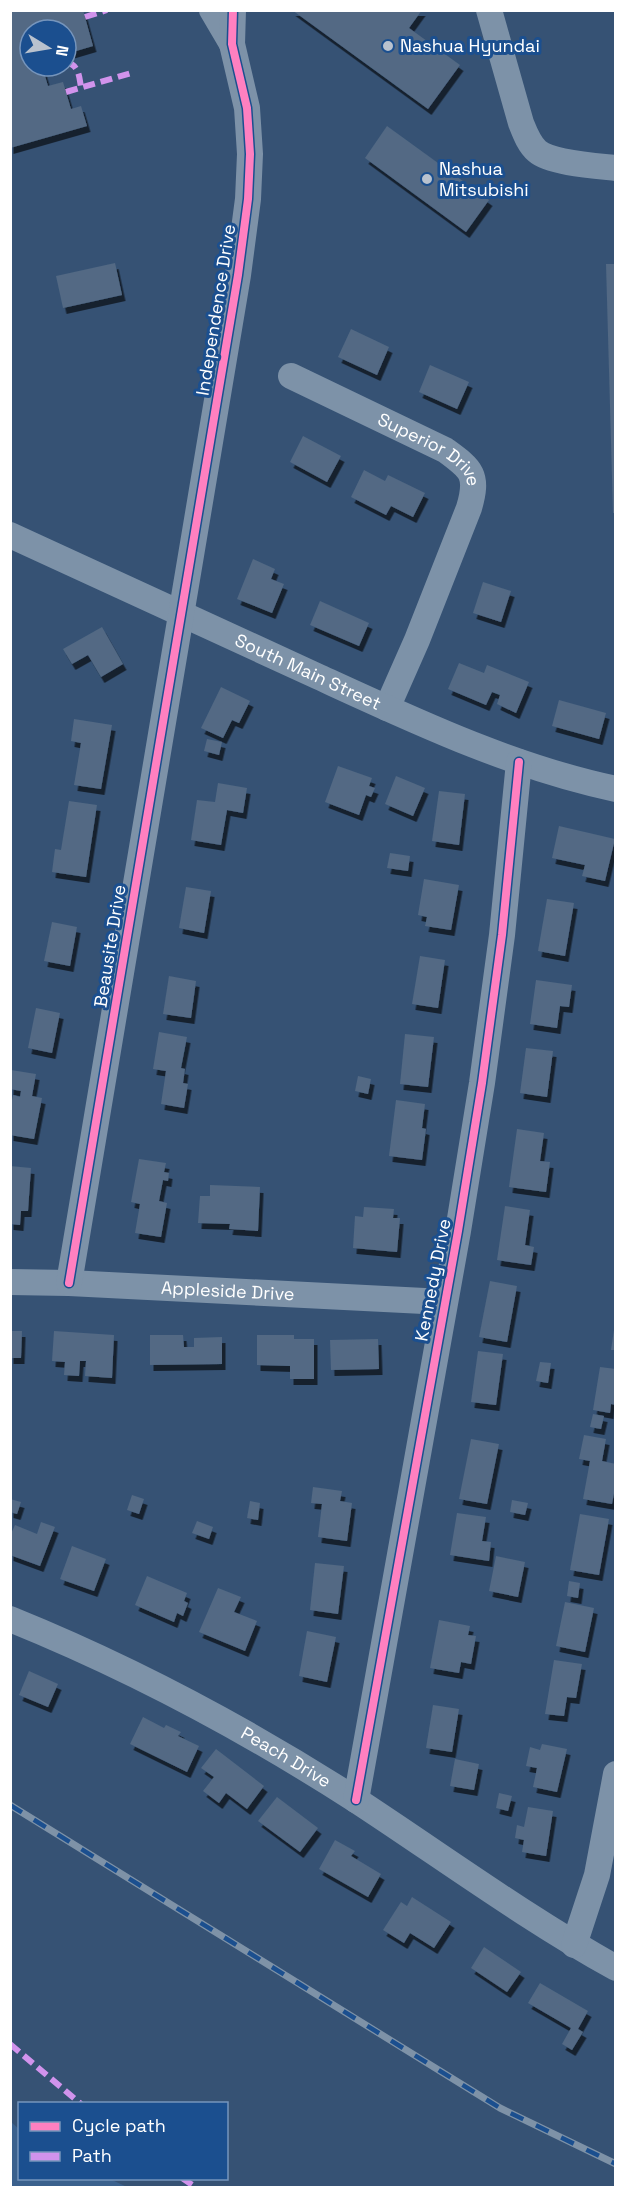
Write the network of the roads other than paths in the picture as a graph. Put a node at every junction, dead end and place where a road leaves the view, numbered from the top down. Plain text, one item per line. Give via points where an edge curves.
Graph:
1 (212, 10) edge
2 (233, 10) edge
3 (489, 10) edge
4 (232, 44) junction
5 (615, 168) edge
6 (291, 376) dead end
7 (10, 535) edge
8 (180, 614) junction
9 (387, 708) junction
10 (519, 762) junction
11 (615, 789) edge
12 (10, 1282) edge
13 (69, 1283) junction
14 (444, 1302) junction
15 (10, 1619) edge
16 (615, 1774) edge
17 (356, 1800) junction
18 (574, 1945) junction
19 (615, 1968) edge

1 - 4 street, Independence Drive
2 - 4 street, Independence Drive
3 - 5 street via 528,140 539,153 558,160
4 - 8 street, Independence Drive via 247,108 248,200
6 - 9 street, Superior Drive via 445,450 471,474 474,489 469,508
7 - 8 street, South Main Street
8 - 9 street, South Main Street
8 - 13 street, Beausite Drive
9 - 10 street, South Main Street
10 - 11 street, South Main Street
10 - 14 street, Kennedy Drive via 482,1083
12 - 13 street, Appleside Drive
13 - 14 street, Appleside Drive
14 - 17 street, Kennedy Drive
15 - 17 street, Peach Drive via 132,1672 265,1743
16 - 18 street via 597,1875
17 - 18 street, Peach Drive
18 - 19 street, Peach Drive

